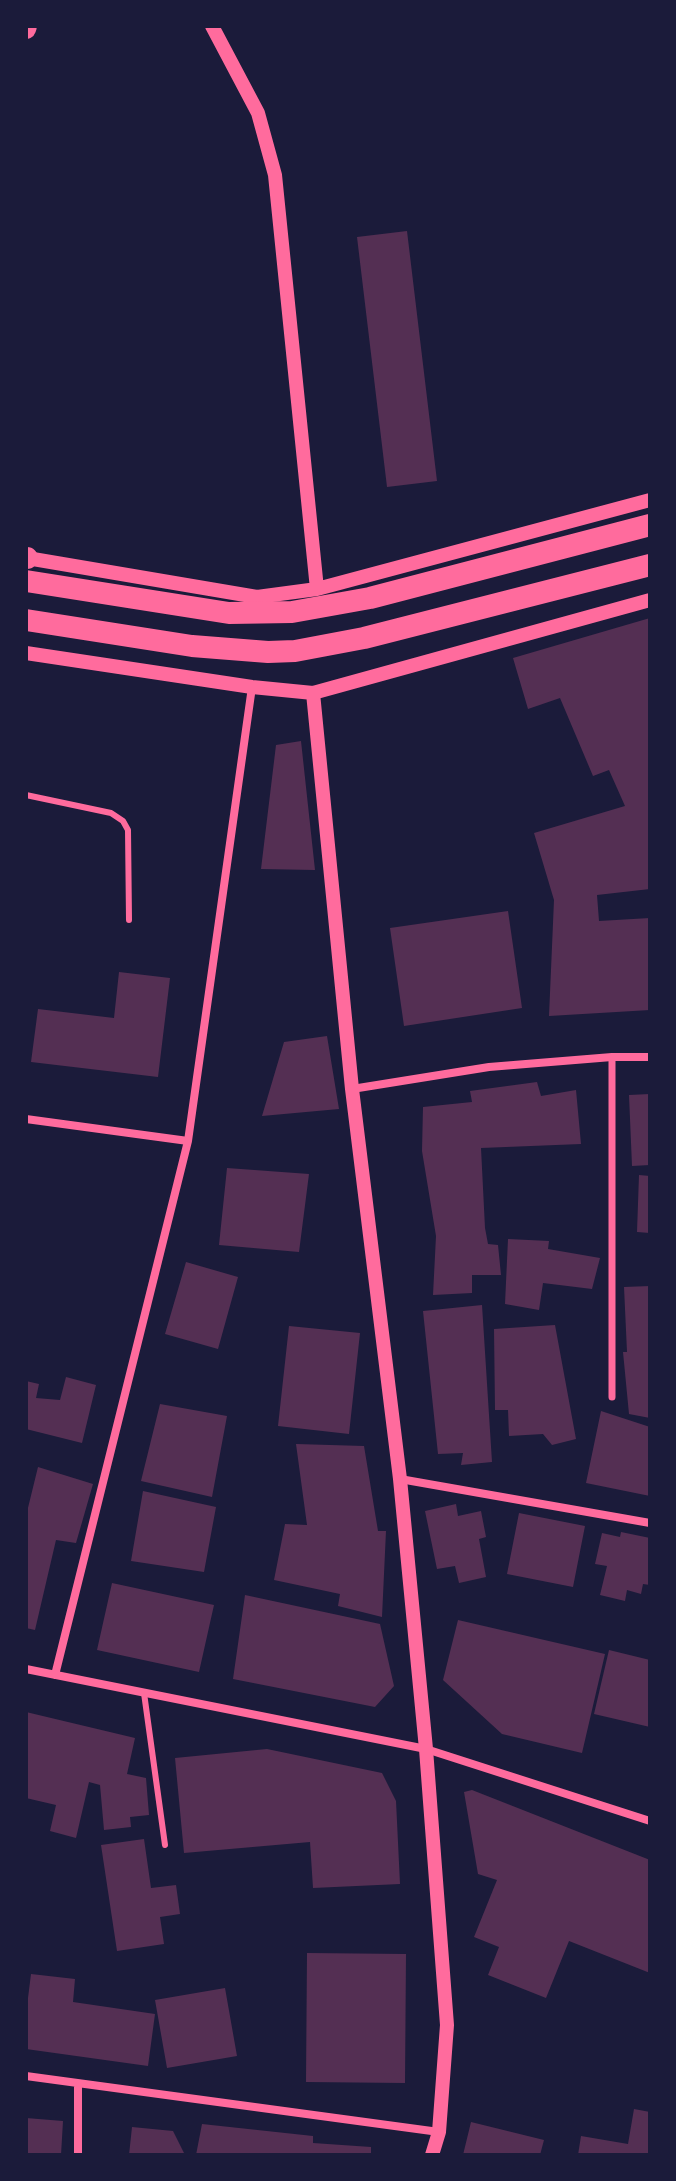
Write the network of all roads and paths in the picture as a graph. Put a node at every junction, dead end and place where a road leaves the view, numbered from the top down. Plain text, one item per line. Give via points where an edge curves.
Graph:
1 (212, 26) edge
2 (650, 500) edge
3 (650, 525) edge
4 (26, 558) edge
5 (650, 565) edge
6 (26, 581) edge
7 (317, 589) junction
8 (650, 600) edge
9 (26, 620) edge
10 (26, 653) edge
11 (252, 687) junction
12 (313, 693) junction
13 (26, 795) edge
14 (129, 920) dead end
15 (612, 1057) junction
16 (650, 1057) edge
17 (352, 1089) junction
18 (26, 1119) edge
19 (188, 1141) junction
20 (612, 1397) dead end
21 (400, 1479) junction
22 (650, 1523) edge
23 (26, 1669) edge
24 (55, 1675) junction
25 (144, 1693) junction
26 (426, 1749) junction
27 (650, 1821) edge
28 (165, 1845) dead end
29 (26, 2076) edge
30 (78, 2083) junction
31 (439, 2132) junction
32 (78, 2155) edge
33 (432, 2155) edge

1 - 7 street via 258,113 275,175
2 - 7 street
3 - 6 highway via 370,598 292,612 229,613
4 - 7 street via 257,597
5 - 9 highway via 295,651 192,646
8 - 12 street
10 - 11 street
11 - 12 street
11 - 19 street
12 - 17 street
13 - 14 lane via 111,813 123,821 128,830
15 - 16 street
15 - 17 street via 489,1067
15 - 20 street
17 - 21 street
18 - 19 street
19 - 24 street
21 - 22 street
21 - 26 street
23 - 24 street
24 - 25 street
25 - 26 street
25 - 28 lane
26 - 27 street
26 - 31 street via 447,2025
29 - 30 street
30 - 31 street
30 - 32 street
31 - 33 street

